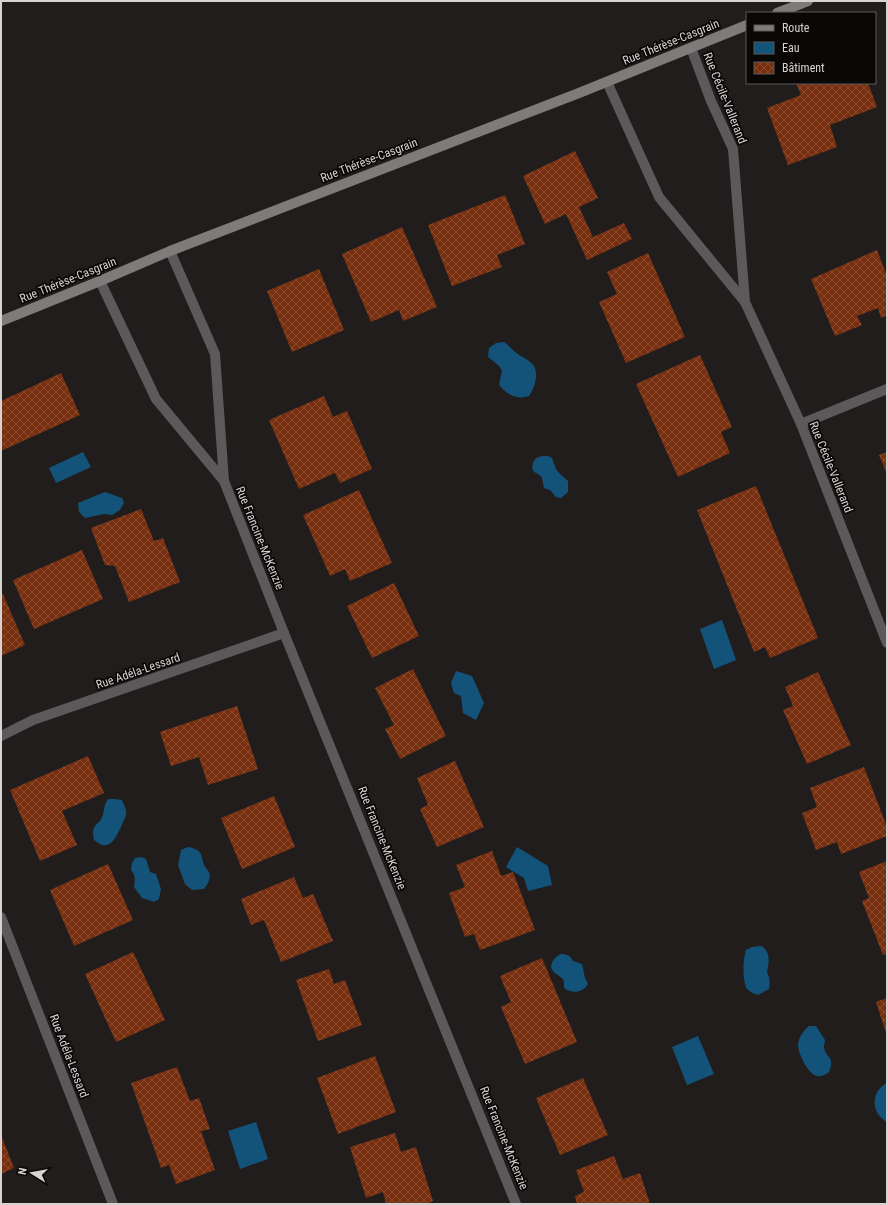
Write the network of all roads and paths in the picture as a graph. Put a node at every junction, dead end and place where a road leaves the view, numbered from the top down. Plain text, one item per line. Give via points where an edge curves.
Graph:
1 (808, 1) edge
2 (780, 12) edge
3 (746, 25) edge
4 (691, 48) junction
5 (607, 82) junction
6 (170, 251) junction
7 (100, 281) junction
8 (745, 302) junction
9 (1, 321) edge
10 (887, 389) edge
11 (801, 424) junction
12 (224, 481) junction
13 (284, 633) junction
14 (887, 644) edge
15 (1, 736) edge
16 (1, 917) edge
17 (112, 1204) edge
18 (516, 1204) edge

1 - 2 street
3 - 4 street, Rue Thérèse-Casgrain
4 - 5 street, Rue Thérèse-Casgrain
4 - 8 street, Rue Cécile-Vallerand via 733,149
5 - 6 street, Rue Thérèse-Casgrain
5 - 8 street, Rue Cécile-Vallerand via 659,197
6 - 7 street, Rue Thérèse-Casgrain
6 - 12 street, Rue Francine-McKenzie via 215,354
7 - 9 street, Rue Thérèse-Casgrain
7 - 12 street, Rue Francine-McKenzie via 156,399
8 - 11 street, Rue Cécile-Vallerand
10 - 11 street
11 - 14 street, Rue Cécile-Vallerand
12 - 13 street, Rue Francine-McKenzie
13 - 15 street, Rue Adéla-Lessard via 33,720
13 - 18 street, Rue Francine-McKenzie
16 - 17 street, Rue Adéla-Lessard

